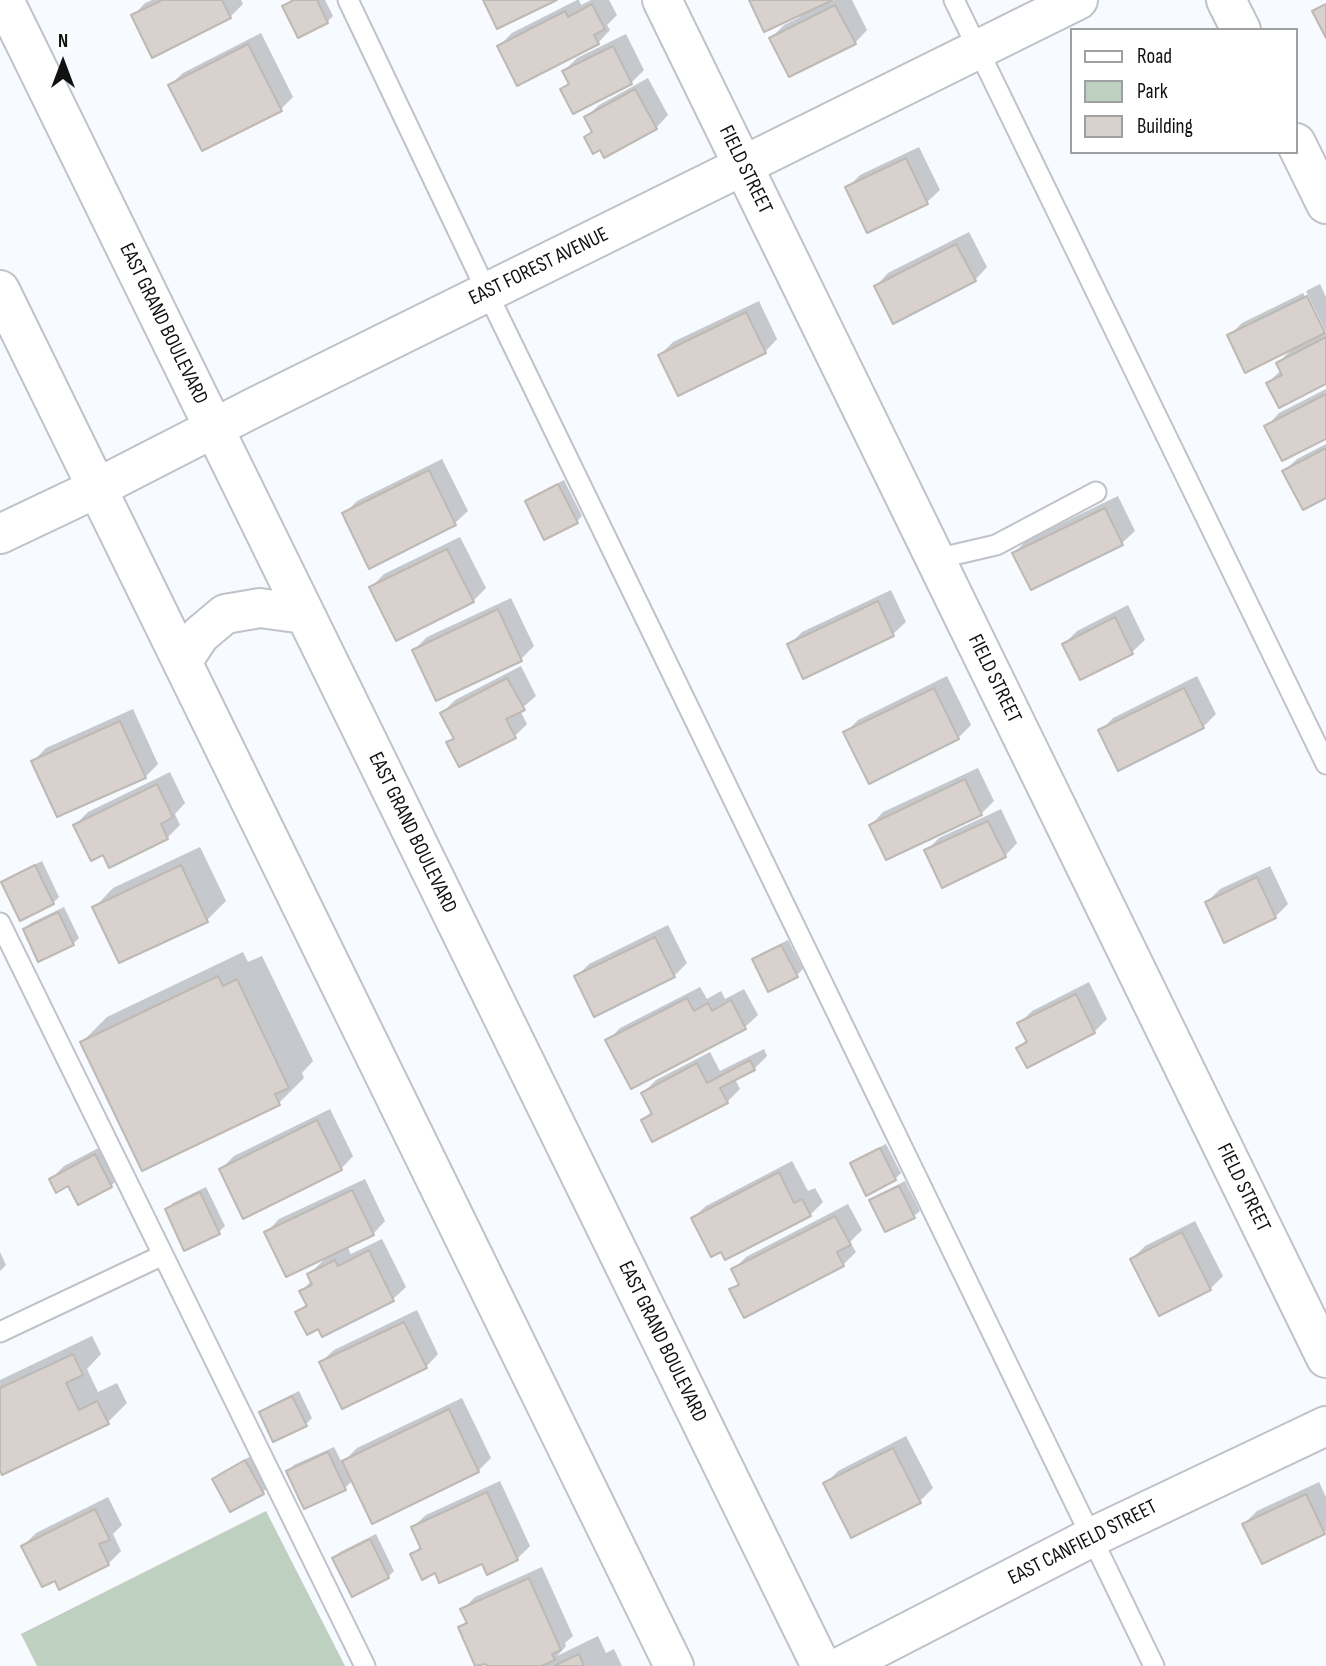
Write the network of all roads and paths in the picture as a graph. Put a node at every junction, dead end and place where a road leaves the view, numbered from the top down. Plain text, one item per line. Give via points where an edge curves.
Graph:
1 (348, 0) edge
2 (662, 0) edge
3 (954, 0) edge
4 (1078, 0) edge
5 (1226, 0) edge
6 (7, 25) edge
7 (1240, 28) edge
8 (978, 50) junction
9 (1298, 147) edge
10 (743, 166) junction
11 (1326, 204) edge
12 (0, 290) edge
13 (487, 292) junction
14 (213, 427) junction
15 (97, 488) junction
16 (1096, 492) dead end
17 (0, 534) edge
18 (936, 559) junction
19 (304, 614) junction
20 (182, 662) junction
21 (1326, 764) edge
22 (0, 923) edge
23 (163, 1255) junction
24 (0, 1332) edge
25 (1326, 1358) edge
26 (1326, 1426) edge
27 (1090, 1538) junction
28 (365, 1666) edge
29 (674, 1666) edge
30 (821, 1666) edge
31 (842, 1666) edge
32 (1154, 1666) edge

1 - 13 lane
2 - 10 main road, FIELD STREET
3 - 8 lane
4 - 8 main road, EAST FOREST AVENUE
5 - 7 main road
6 - 14 main road, EAST GRAND BOULEVARD
8 - 10 main road, EAST FOREST AVENUE
8 - 21 lane
9 - 11 main road
10 - 13 main road, EAST FOREST AVENUE
10 - 18 main road, FIELD STREET
12 - 15 main road
13 - 14 main road, EAST FOREST AVENUE
13 - 27 lane
14 - 15 main road, EAST FOREST AVENUE
14 - 19 main road, EAST GRAND BOULEVARD
15 - 17 main road, EAST FOREST AVENUE
15 - 20 main road
16 - 18 lane via 996,545
18 - 25 main road, FIELD STREET
19 - 20 main road via 260,608 225,614 200,635
19 - 30 main road, EAST GRAND BOULEVARD
20 - 29 main road
22 - 23 lane
23 - 24 lane
23 - 28 lane
26 - 27 main road, EAST CANFIELD STREET
27 - 31 main road, EAST CANFIELD STREET
27 - 32 lane

